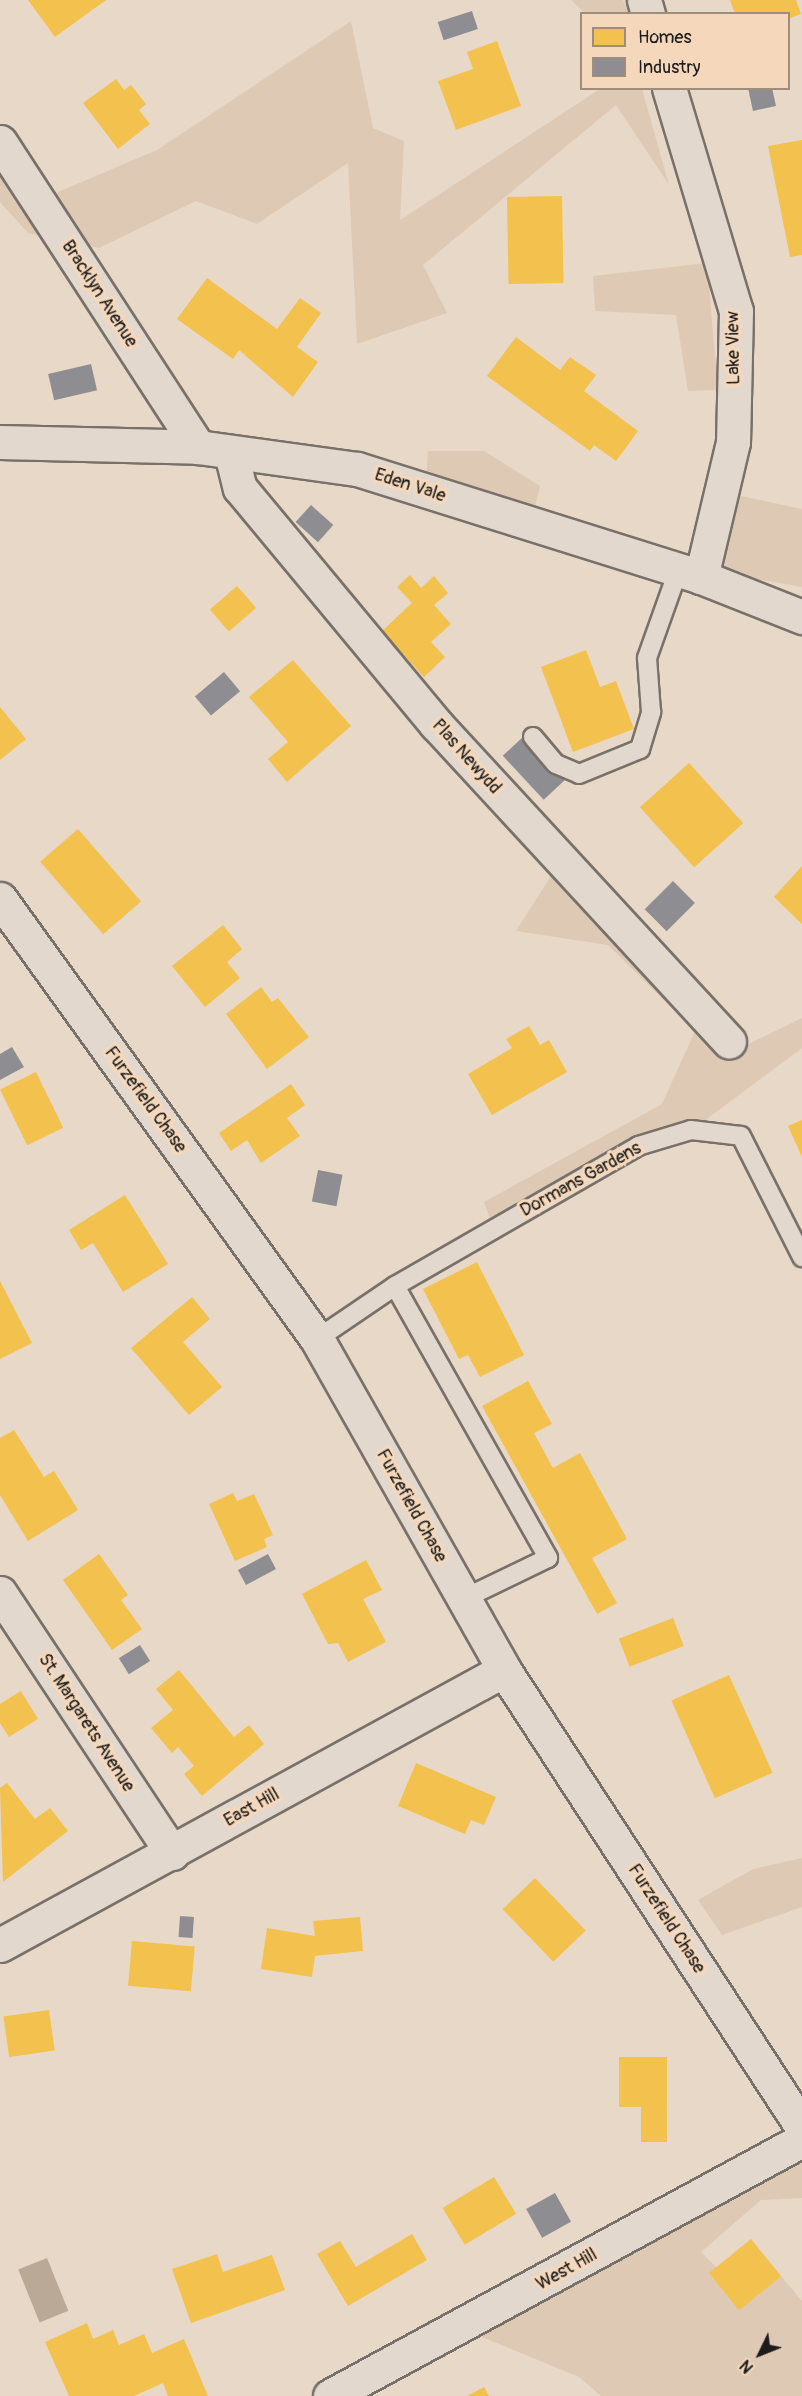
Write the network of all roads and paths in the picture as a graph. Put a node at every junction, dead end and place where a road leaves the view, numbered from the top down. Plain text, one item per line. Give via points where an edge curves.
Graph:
1 (670, 90) edge
2 (0, 142) edge
3 (0, 441) edge
4 (198, 447) junction
5 (231, 453) junction
6 (690, 574) junction
7 (802, 617) edge
8 (533, 737) dead end
9 (0, 899) edge
10 (729, 1042) dead end
11 (802, 1257) edge
12 (395, 1286) junction
13 (317, 1339) junction
14 (0, 1593) edge
15 (464, 1599) junction
16 (504, 1670) junction
17 (172, 1852) junction
18 (0, 1945) edge
19 (802, 2127) edge
20 (802, 2140) edge
21 (330, 2396) edge

1 - 6 street, Lake View via 736,311 733,442
2 - 4 street, Bracklyn Avenue
3 - 4 street, Eden Vale
4 - 5 street, Eden Vale
5 - 6 street, Eden Vale via 357,470
5 - 10 street, Plas Newydd via 240,488 436,724
6 - 7 street, Eden Vale
6 - 8 lane via 647,658 651,712 640,749 579,774 556,764
9 - 13 street, Furzefield Chase
11 - 12 lane, Dormans Gardens via 741,1136 691,1130 638,1146
12 - 13 lane, Dormans Gardens
12 - 15 lane via 548,1558
13 - 15 street, Furzefield Chase
14 - 17 street, St. Margarets Avenue
15 - 16 street, Furzefield Chase
16 - 17 street, East Hill
16 - 19 street, Furzefield Chase
17 - 18 street, East Hill
20 - 21 street, West Hill

